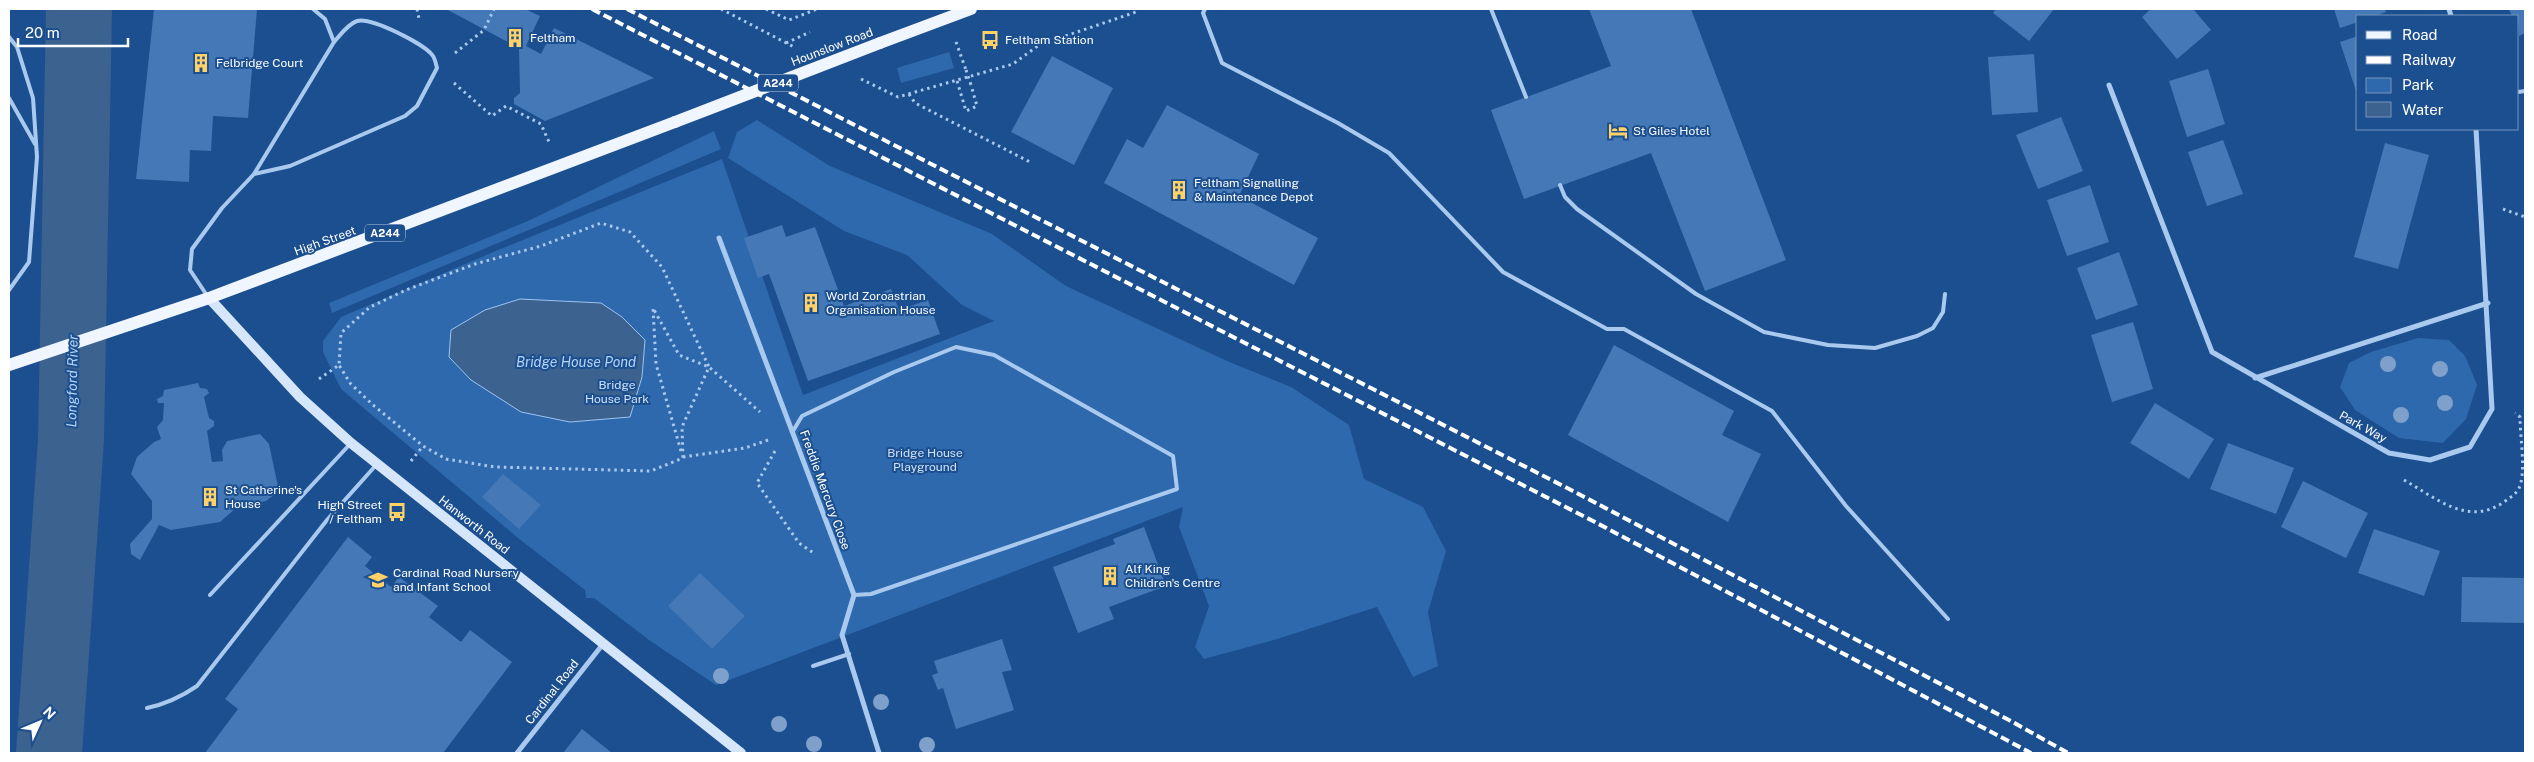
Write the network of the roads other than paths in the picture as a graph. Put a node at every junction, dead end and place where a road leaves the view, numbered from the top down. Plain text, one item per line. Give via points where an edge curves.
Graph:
1 (312, 9) edge
2 (971, 9) edge
3 (1205, 9) edge
4 (1490, 9) edge
5 (9, 37) edge
6 (334, 42) junction
7 (2109, 85) dead end
8 (1526, 97) dead end
9 (9, 98) edge
10 (676, 122) joint
11 (2476, 130) edge
12 (36, 145) junction
13 (254, 174) junction
14 (1560, 185) dead end
15 (719, 238) dead end
16 (9, 290) edge
17 (1945, 294) dead end
18 (209, 298) junction
19 (2488, 303) junction
20 (9, 365) edge
21 (2255, 378) junction
22 (793, 431) junction
23 (351, 443) junction
24 (377, 464) junction
25 (210, 595) dead end
26 (854, 595) junction
27 (1948, 619) dead end
28 (604, 643) junction
29 (848, 654) junction
30 (813, 666) dead end
31 (147, 708) dead end
32 (516, 753) edge
33 (741, 753) edge
34 (879, 753) edge

1 - 6 lane via 325,19
2 - 10 main road, Hounslow Road / A244, bridge
3 - 27 lane via 1203,13 1222,63 1338,123 1388,153 1504,272 1607,329 1624,329 1772,411 1846,506
4 - 8 lane
5 - 12 lane via 17,47 33,98
6 - 13 lane
6 - 13 lane via 357,21 374,22 427,49 434,57 436,68 416,106 405,116 290,166
7 - 21 street, Park Way via 2212,352
9 - 12 lane
10 - 18 main road, High Street / A244
11 - 19 street, Park Way
12 - 16 lane via 29,262
13 - 18 lane via 222,208 192,249 190,270
14 - 17 lane via 1565,197 1577,209 1696,294 1764,332 1828,346 1875,348 1933,328 1943,312
15 - 22 street, Freddie Mercury Close
18 - 20 main road, High Street / A244
18 - 23 main road, Hanworth Road via 300,398
19 - 21 street
19 - 21 street, Park Way via 2492,409 2470,447 2430,460 2389,453
22 - 26 street, Freddie Mercury Close
22 - 26 lane via 802,416 894,372 956,347 994,354 1173,456 1177,489 871,594
23 - 24 main road, Hanworth Road
23 - 25 lane
24 - 28 main road, Hanworth Road
24 - 31 lane via 327,520 197,686 170,702
26 - 29 street via 842,635
28 - 32 street, Cardinal Road
28 - 33 main road, Hanworth Road
29 - 30 lane
29 - 34 street

